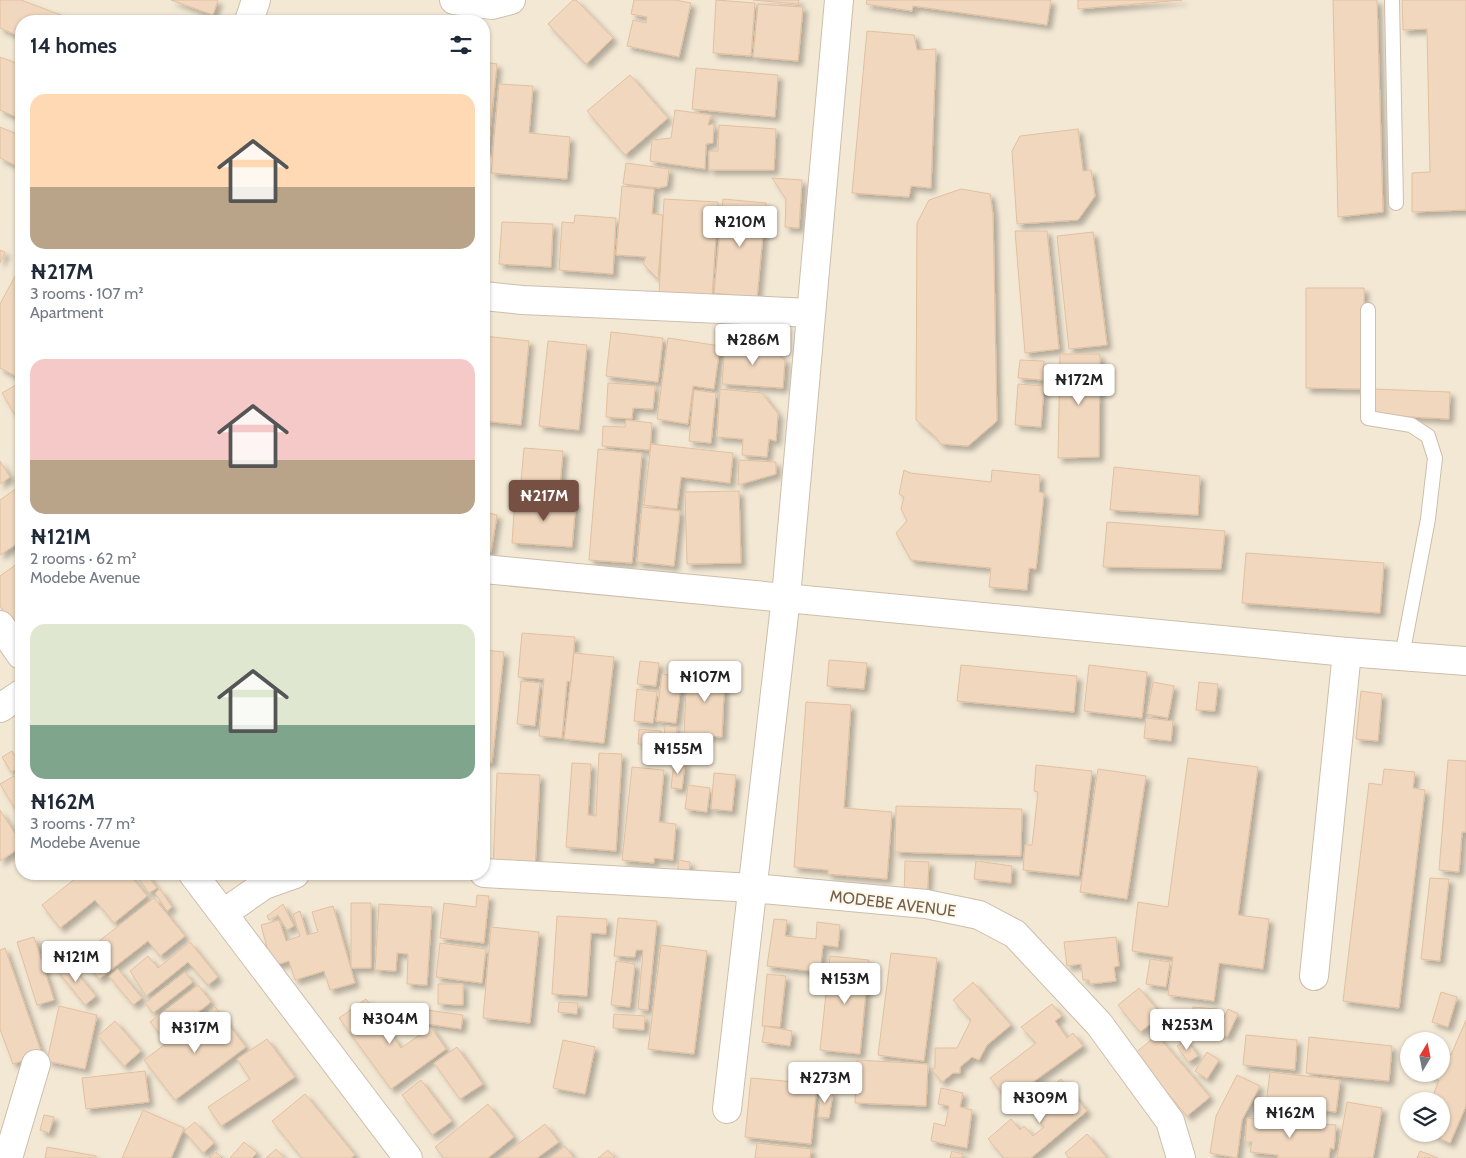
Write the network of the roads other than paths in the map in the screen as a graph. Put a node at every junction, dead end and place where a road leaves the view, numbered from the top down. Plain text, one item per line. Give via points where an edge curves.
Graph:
1 (256, 0) edge
2 (454, 0) edge
3 (511, 0) edge
4 (839, 0) edge
5 (1392, 0) edge
6 (252, 15) edge
7 (1396, 203) dead end
8 (490, 297) edge
9 (1368, 310) dead end
10 (811, 314) junction
11 (490, 570) edge
12 (786, 596) junction
13 (0, 624) edge
14 (15, 646) edge
15 (1347, 652) junction
16 (1402, 656) junction
17 (1466, 661) edge
18 (15, 698) edge
19 (0, 708) edge
20 (490, 873) edge
21 (198, 880) edge
22 (278, 880) edge
23 (753, 888) junction
24 (224, 913) junction
25 (1314, 976) dead end
26 (36, 1064) dead end
27 (727, 1109) dead end
28 (8, 1158) edge
29 (408, 1158) edge
30 (1181, 1158) edge

1 - 6 street
2 - 3 street via 492,4
4 - 10 street
5 - 7 lane
8 - 10 street
9 - 16 lane via 1368,418 1411,425 1428,436 1435,458 1428,519
10 - 12 street
11 - 12 street
12 - 15 street
12 - 23 street
13 - 14 street
15 - 16 street
15 - 25 street
16 - 17 street
18 - 19 street
20 - 23 street, MODEBE AVENUE
21 - 24 street
22 - 24 street via 264,885
23 - 27 street
23 - 30 street, MODEBE AVENUE via 926,904 979,915 1015,934 1099,1024 1170,1121
24 - 29 street
26 - 28 street

